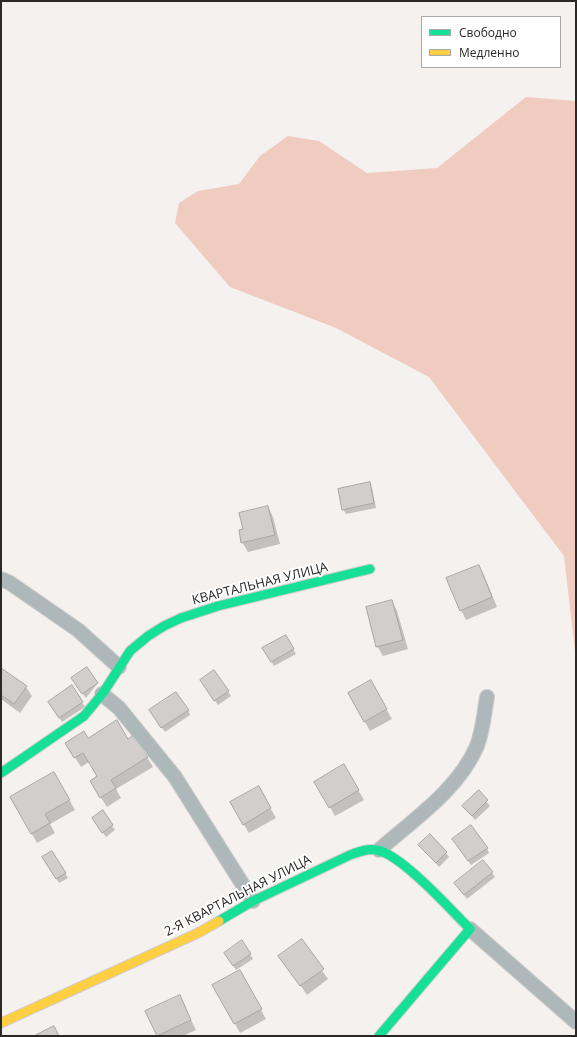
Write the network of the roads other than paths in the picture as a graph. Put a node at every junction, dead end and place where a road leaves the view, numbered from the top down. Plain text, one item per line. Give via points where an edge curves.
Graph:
1 (370, 570) dead end
2 (1, 579) edge
3 (119, 666) junction
4 (102, 694) junction
5 (487, 698) dead end
6 (1, 773) edge
7 (378, 850) junction
8 (253, 901) junction
9 (470, 929) junction
10 (576, 1022) edge
11 (1, 1023) edge
12 (379, 1036) edge

1 - 3 street, КВАРТАЛЬНАЯ УЛИЦА via 194,613 151,634 134,648
2 - 3 lane via 78,630
3 - 4 street, КВАРТАЛЬНАЯ УЛИЦА
4 - 6 street, КВАРТАЛЬНАЯ УЛИЦА via 84,716
4 - 8 lane via 119,708 175,777
5 - 7 lane via 477,745 458,778
7 - 8 street, 2-Я КВАРТАЛЬНАЯ УЛИЦА via 364,850 350,855
7 - 9 street via 408,869
8 - 11 street, 2-Я КВАРТАЛЬНАЯ УЛИЦА via 198,933
9 - 10 lane
9 - 12 street

